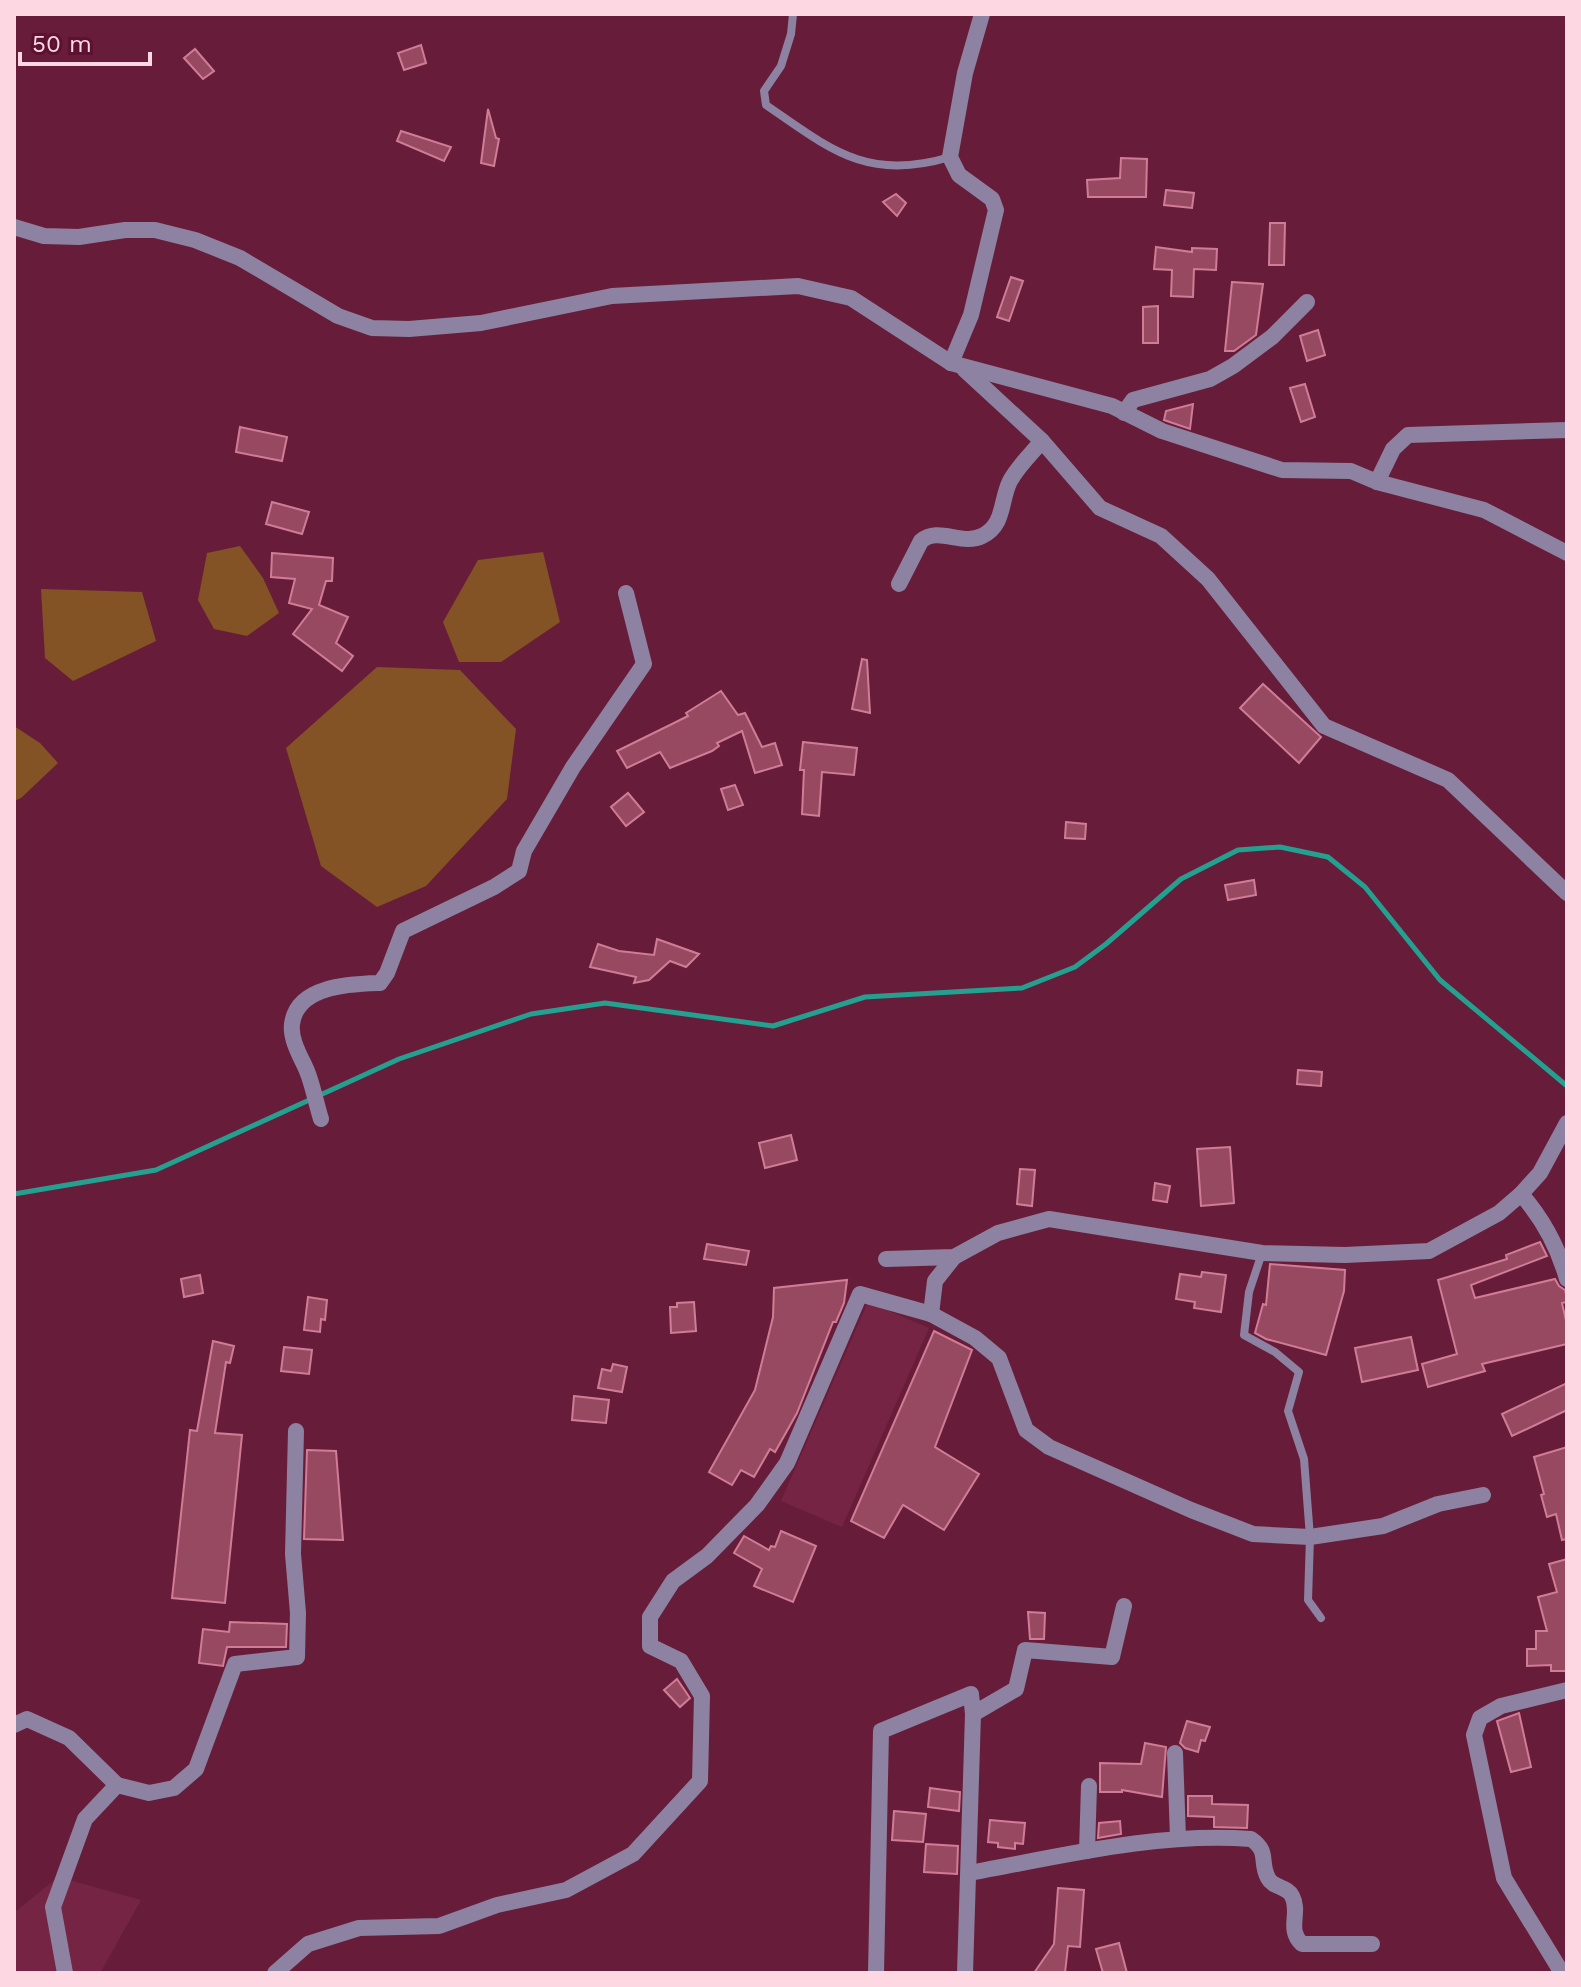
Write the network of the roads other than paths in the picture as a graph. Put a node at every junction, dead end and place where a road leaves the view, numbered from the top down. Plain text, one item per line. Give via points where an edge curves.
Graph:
1 (793, 14) edge
2 (982, 14) edge
3 (950, 157) junction
4 (14, 227) edge
5 (1307, 302) dead end
6 (957, 366) junction
7 (1124, 413) junction
8 (1567, 430) edge
9 (1042, 441) junction
10 (1377, 482) junction
11 (1567, 553) edge
12 (899, 584) dead end
13 (626, 593) dead end
14 (1567, 893) edge
15 (321, 1119) dead end
16 (1567, 1123) edge
17 (1521, 1194) junction
18 (1262, 1253) junction
19 (954, 1257) junction
20 (886, 1259) dead end
21 (1567, 1279) edge
22 (931, 1314) junction
23 (296, 1431) dead end
24 (1483, 1495) dead end
25 (1310, 1537) junction
26 (1124, 1606) dead end
27 (1321, 1618) dead end
28 (1567, 1690) edge
29 (973, 1714) junction
30 (14, 1725) edge
31 (1175, 1753) dead end
32 (117, 1785) junction
33 (1089, 1786) dead end
34 (1178, 1838) junction
35 (1087, 1851) junction
36 (969, 1873) junction
37 (1372, 1944) dead end
38 (65, 1973) edge
39 (275, 1973) edge
40 (876, 1973) edge
41 (965, 1973) edge
42 (1562, 1973) edge

1 - 3 lane via 781,66 764,91 766,105 834,151 861,162 921,166
2 - 3 street
3 - 6 street via 959,175 992,199 996,210
4 - 6 street via 44,236 79,237 155,230 195,240 240,258 338,316 372,328 481,323 612,296 798,286 851,298
5 - 7 street via 1233,366 1210,379 1133,400
6 - 7 street
6 - 9 street
7 - 10 street via 1162,431 1282,470 1351,471
8 - 10 street via 1408,435 1393,449
9 - 12 street via 1008,484 997,525 968,540 927,536
9 - 14 street via 1100,508 1161,536 1208,579 1324,726 1448,780
10 - 11 street via 1484,510
13 - 15 street via 644,664 573,767 524,851 519,871 403,931 380,983 322,991 301,1003 292,1024 295,1044
16 - 17 street via 1540,1173
17 - 18 street via 1499,1213 1429,1251
17 - 21 street via 1539,1214
18 - 19 street via 1049,1219 998,1233
18 - 25 lane via 1249,1292 1244,1335 1299,1372 1288,1411 1304,1459
19 - 20 street
19 - 22 street via 935,1281
22 - 25 street via 999,1358 1026,1430 1049,1447 1253,1534
22 - 39 street via 860,1294 787,1463 757,1505 707,1556 673,1581 650,1617 650,1646 681,1661 702,1696 700,1781 633,1854 566,1890 497,1905 439,1926 359,1928 308,1944
23 - 32 street via 297,1657 235,1664 196,1769 174,1788 149,1793
24 - 25 street via 1438,1504 1383,1526
25 - 27 lane via 1308,1600
26 - 29 street via 1112,1657 1025,1650 1016,1689
28 - 42 street via 1501,1706 1480,1718 1474,1735 1504,1878
29 - 36 street
29 - 40 street via 971,1694 881,1731
30 - 32 street via 27,1719 69,1738
31 - 34 street
32 - 38 street via 85,1819 53,1907
33 - 35 street
34 - 35 street
34 - 37 street via 1251,1839 1264,1854 1267,1877 1294,1899 1293,1931 1302,1944
35 - 36 street
36 - 41 street

